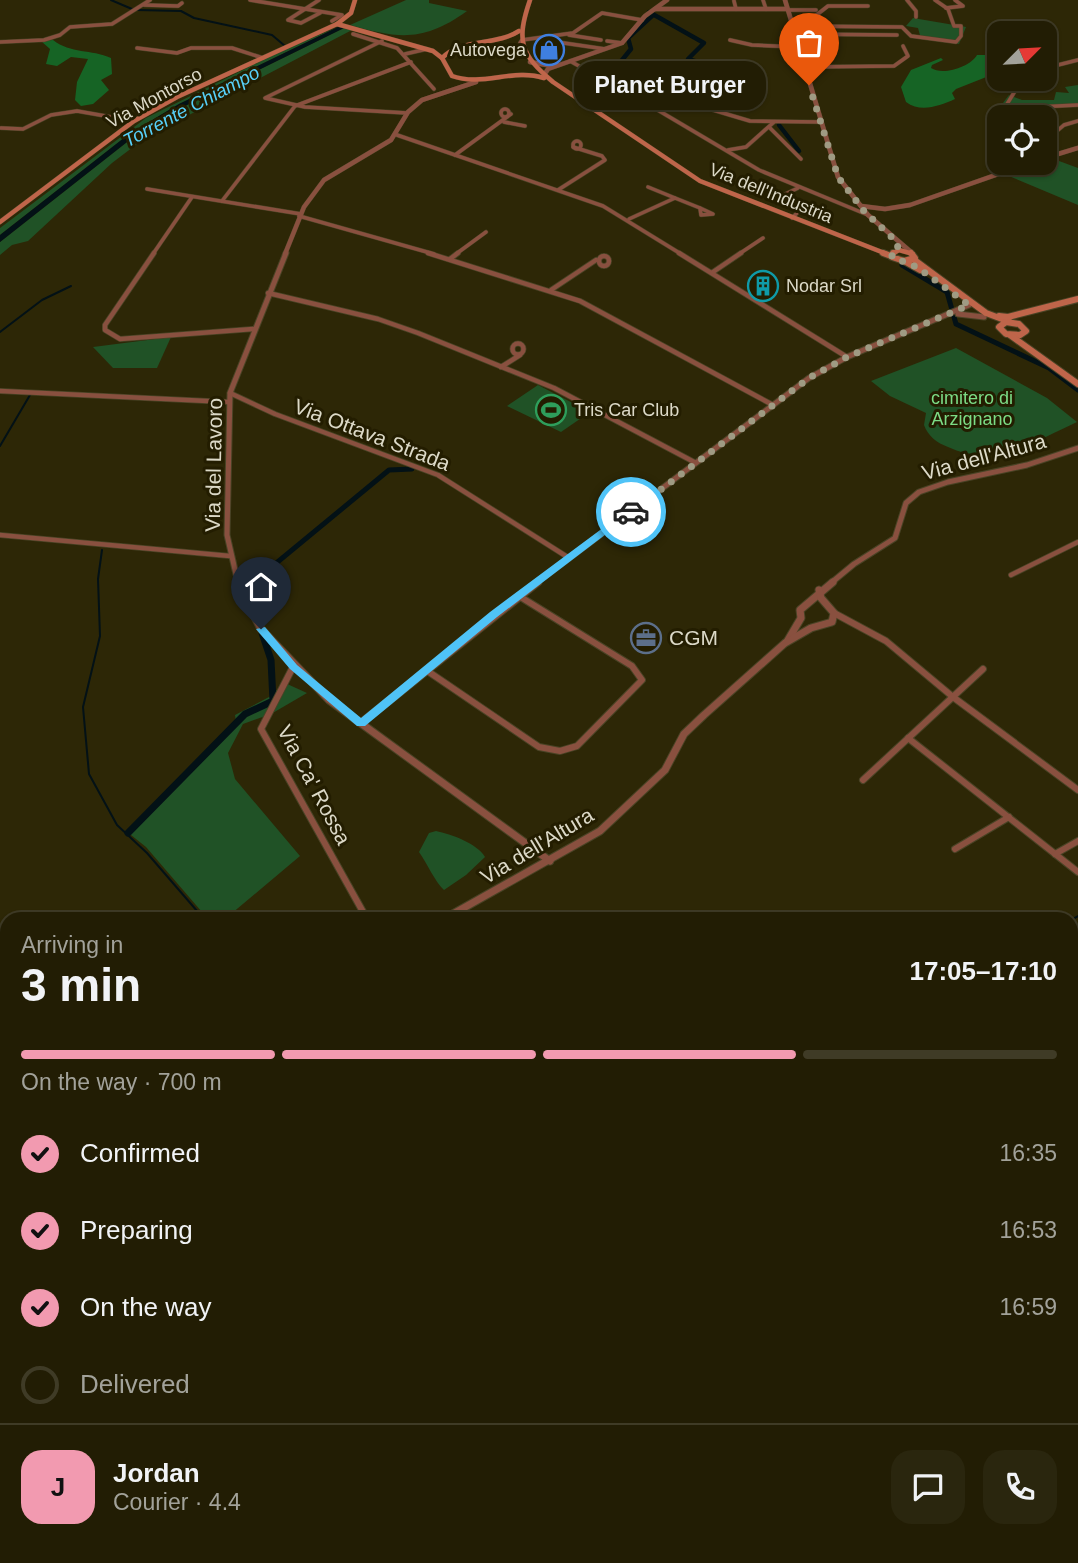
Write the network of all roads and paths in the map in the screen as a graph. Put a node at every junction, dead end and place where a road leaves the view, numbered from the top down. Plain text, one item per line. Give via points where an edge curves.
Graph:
1 (150, 0) edge
2 (250, 0) edge
3 (282, 0) edge
4 (319, 0) edge
5 (355, 0) edge
6 (530, 0) edge
7 (667, 0) edge
8 (763, 0) edge
9 (785, 0) edge
10 (840, 0) edge
11 (907, 0) edge
12 (934, 0) edge
13 (955, 0) edge
14 (734, 1) edge
15 (182, 3) dead end
16 (144, 5) junction
17 (275, 5) junction
18 (843, 6) junction
19 (868, 6) dead end
20 (946, 8) junction
21 (654, 9) junction
22 (736, 9) junction
23 (766, 9) junction
24 (305, 10) junction
25 (788, 10) junction
26 (816, 10) dead end
27 (321, 12) junction
28 (916, 17) dead end
29 (642, 18) junction
30 (334, 22) junction
31 (793, 26) junction
32 (815, 26) junction
33 (893, 27) junction
34 (352, 31) junction
35 (519, 31) junction
36 (795, 34) junction
37 (567, 35) junction
38 (549, 39) junction
39 (601, 40) dead end
40 (730, 40) dead end
41 (382, 41) junction
42 (607, 41) dead end
43 (496, 42) junction
44 (0, 43) edge
45 (622, 43) junction
46 (521, 45) junction
47 (903, 46) dead end
48 (798, 47) junction
49 (137, 48) dead end
50 (416, 48) junction
51 (453, 48) junction
52 (428, 49) junction
53 (607, 50) junction
54 (405, 54) junction
55 (264, 58) junction
56 (442, 58) junction
57 (1078, 60) edge
58 (570, 61) junction
59 (411, 62) junction
60 (530, 62) junction
61 (560, 65) junction
62 (1057, 65) edge
63 (803, 67) junction
64 (520, 74) junction
65 (544, 75) junction
66 (452, 76) junction
67 (476, 82) junction
68 (553, 82) junction
69 (438, 90) junction
70 (1015, 91) edge
71 (1078, 105) edge
72 (295, 106) junction
73 (654, 108) junction
74 (407, 113) junction
75 (134, 121) junction
76 (506, 121) junction
77 (1078, 121) edge
78 (774, 122) junction
79 (821, 122) junction
80 (525, 126) dead end
81 (769, 127) junction
82 (1, 128) edge
83 (1057, 131) edge
84 (397, 135) junction
85 (1078, 148) edge
86 (728, 150) junction
87 (587, 151) junction
88 (1057, 154) edge
89 (455, 155) junction
90 (801, 159) dead end
91 (993, 175) edge
92 (648, 187) dead end
93 (798, 188) junction
94 (147, 189) dead end
95 (558, 190) junction
96 (192, 197) junction
97 (675, 198) junction
98 (222, 201) junction
99 (700, 208) dead end
100 (868, 212) junction
101 (300, 215) junction
102 (792, 218) junction
103 (629, 219) junction
104 (0, 222) edge
105 (486, 232) dead end
106 (763, 238) dead end
107 (897, 242) junction
108 (911, 252) junction
109 (893, 253) junction
110 (450, 259) junction
111 (913, 259) junction
112 (904, 261) junction
113 (599, 262) dead end
114 (713, 272) junction
115 (551, 290) junction
116 (268, 293) junction
117 (1078, 299) edge
118 (969, 305) junction
119 (1037, 310) junction
120 (947, 314) junction
121 (985, 315) junction
122 (1013, 322) junction
123 (1000, 325) junction
124 (253, 328) junction
125 (1023, 331) junction
126 (1010, 335) junction
127 (1028, 348) junction
128 (847, 357) junction
129 (515, 358) junction
130 (501, 367) junction
131 (1078, 384) edge
132 (0, 391) edge
133 (230, 393) junction
134 (228, 402) junction
135 (773, 405) junction
136 (1078, 447) edge
137 (696, 463) junction
138 (0, 535) edge
139 (1078, 541) edge
140 (230, 556) junction
141 (569, 558) junction
142 (1011, 575) dead end
143 (820, 590) junction
144 (519, 596) junction
145 (808, 605) junction
146 (827, 606) junction
147 (834, 613) junction
148 (801, 618) junction
149 (830, 623) junction
150 (855, 624) junction
151 (819, 625) junction
152 (785, 643) junction
153 (293, 667) junction
154 (983, 669) dead end
155 (426, 670) junction
156 (953, 696) junction
157 (361, 723) junction
158 (908, 738) junction
159 (863, 780) dead end
160 (1078, 790) edge
161 (1009, 817) junction
162 (1078, 841) edge
163 (955, 849) dead end
164 (1055, 854) junction
165 (550, 862) junction
166 (1078, 872) edge
167 (363, 912) edge
168 (453, 912) edge

1 - 16 street
2 - 17 street
3 - 17 street
4 - 24 street
5 - 30 main road via 351,13
6 - 35 main road, Via dell'Industria
7 - 21 street
8 - 23 street
9 - 25 street
10 - 18 street
11 - 28 street
12 - 20 street
13 - 20 street via 963,6
14 - 22 street
15 - 16 street
16 - 44 street via 112,24 67,27 60,35 44,40
17 - 24 street
18 - 19 street
18 - 32 street via 828,6 814,17
20 - 33 street via 954,24 961,26 956,42 911,36 902,27
21 - 22 street
21 - 29 street
22 - 23 street
23 - 25 street
24 - 27 street
24 - 27 street via 288,20 301,23
25 - 26 street
25 - 31 street
27 - 30 street via 342,15
29 - 37 street via 602,13
29 - 45 street
30 - 34 main road
30 - 55 main road, Via Montorso
31 - 32 street
31 - 36 street
32 - 33 street
33 - 36 street via 899,37
34 - 41 street
34 - 50 main road
35 - 43 main road
35 - 46 main road, Via dell'Industria
36 - 48 street
37 - 38 street
37 - 39 street
38 - 46 street via 526,39
38 - 53 street
40 - 48 street
41 - 54 street
41 - 72 street via 265,98
42 - 45 street
43 - 46 main road
43 - 51 main road
45 - 53 street
46 - 60 main road, Via dell'Industria
47 - 63 street via 908,56 894,66
48 - 63 street
49 - 55 street via 177,53 191,48 232,48
50 - 52 main road
50 - 54 street
51 - 52 main road
51 - 56 main road
52 - 56 main road
53 - 58 street
54 - 59 street
55 - 75 main road, Via Montorso
56 - 66 main road
57 - 62 street
58 - 61 street
58 - 73 street
59 - 69 street
59 - 72 street
60 - 61 street
60 - 64 main road
60 - 65 main road, Via dell'Industria
61 - 65 street via 545,70
63 - 79 street
64 - 67 main road, Via dell'Industria
64 - 68 main road, Via dell'Industria
65 - 68 main road, Via dell'Industria
66 - 67 main road, Via dell'Industria
66 - 69 street via 450,84
67 - 69 street
68 - 102 main road, Via dell'Industria via 700,181
69 - 74 street
70 - 71 street via 1001,114 1016,108
72 - 74 street
72 - 98 street
73 - 78 street via 693,104 750,121
73 - 86 street
74 - 84 street
75 - 82 street via 75,111 36,119 23,130
75 - 104 main road, Via Montorso
76 - 76 street via 501,115 511,114
76 - 80 street
76 - 89 street
77 - 83 street
78 - 79 street
78 - 81 street
79 - 100 street via 838,177
81 - 86 street via 746,147
81 - 90 street
84 - 89 street
84 - 101 street, Via del Lavoro via 329,173
85 - 88 street
86 - 93 street
87 - 87 street via 573,147 583,145
87 - 95 street via 605,160
89 - 95 street
91 - 100 street via 927,201
92 - 97 street
93 - 100 street via 857,214
93 - 102 street via 775,199 800,211
94 - 96 street
95 - 103 street
96 - 98 street
96 - 124 street via 105,330 113,337 130,339
97 - 99 street
97 - 103 street
98 - 101 street
100 - 107 street
101 - 110 street
101 - 116 street, Via del Lavoro
102 - 109 main road, Via dell'Industria
103 - 114 street
105 - 110 street
106 - 114 street
107 - 108 street
107 - 109 street
108 - 109 main road
108 - 111 main road
109 - 112 main road, Via dell'Industria
110 - 115 street
111 - 112 main road
111 - 121 main road
112 - 118 main road, Via dell'Industria
113 - 115 street
114 - 128 street
115 - 135 street via 580,301
116 - 124 street, Via del Lavoro
116 - 130 street via 378,319
117 - 119 main road
118 - 120 street
118 - 121 main road, Via dell'Industria
119 - 121 main road via 1008,317
119 - 122 main road
119 - 125 main road
120 - 121 street
120 - 128 street
121 - 122 main road
121 - 123 main road
122 - 123 main road
122 - 125 main road
123 - 126 main road via 1000,331
124 - 133 street, Via del Lavoro
125 - 126 main road
125 - 127 main road
126 - 127 main road
127 - 131 main road
128 - 135 street
129 - 129 street via 523,353 526,349 513,346
129 - 130 street
130 - 137 street via 608,413
132 - 134 street
133 - 134 street, Via del Lavoro
133 - 141 street, Via Ottava Strada via 438,475
134 - 140 street, Via del Lavoro
135 - 137 street
136 - 143 street, Via dell'Altura via 918,493 903,507 895,538
137 - 141 street
138 - 140 street
139 - 142 street
140 - 153 street, Via del Lavoro via 256,620
141 - 144 street
143 - 145 street, Via dell'Altura
143 - 146 street
144 - 155 street
144 - 155 street via 632,666 642,680 577,746 560,751 539,747
145 - 146 street
145 - 148 street, Via dell'Altura via 800,610
146 - 147 street
147 - 149 street
147 - 150 street
148 - 151 street
148 - 152 street, Via dell'Altura
149 - 150 street
149 - 151 street, Via dell'Altura
150 - 156 street via 906,656
151 - 152 street, Via dell'Altura
152 - 165 street, Via dell'Altura via 688,730 646,789 600,831
153 - 157 street, Via del Lavoro
153 - 167 street, Via Ca' Rossa via 261,729
154 - 156 street
155 - 157 street
156 - 158 street
156 - 160 street
157 - 165 street, Via del Lavoro
158 - 159 street
158 - 161 street
161 - 163 street
161 - 164 street
162 - 164 street
164 - 166 street
165 - 168 street, Via dell'Altura

